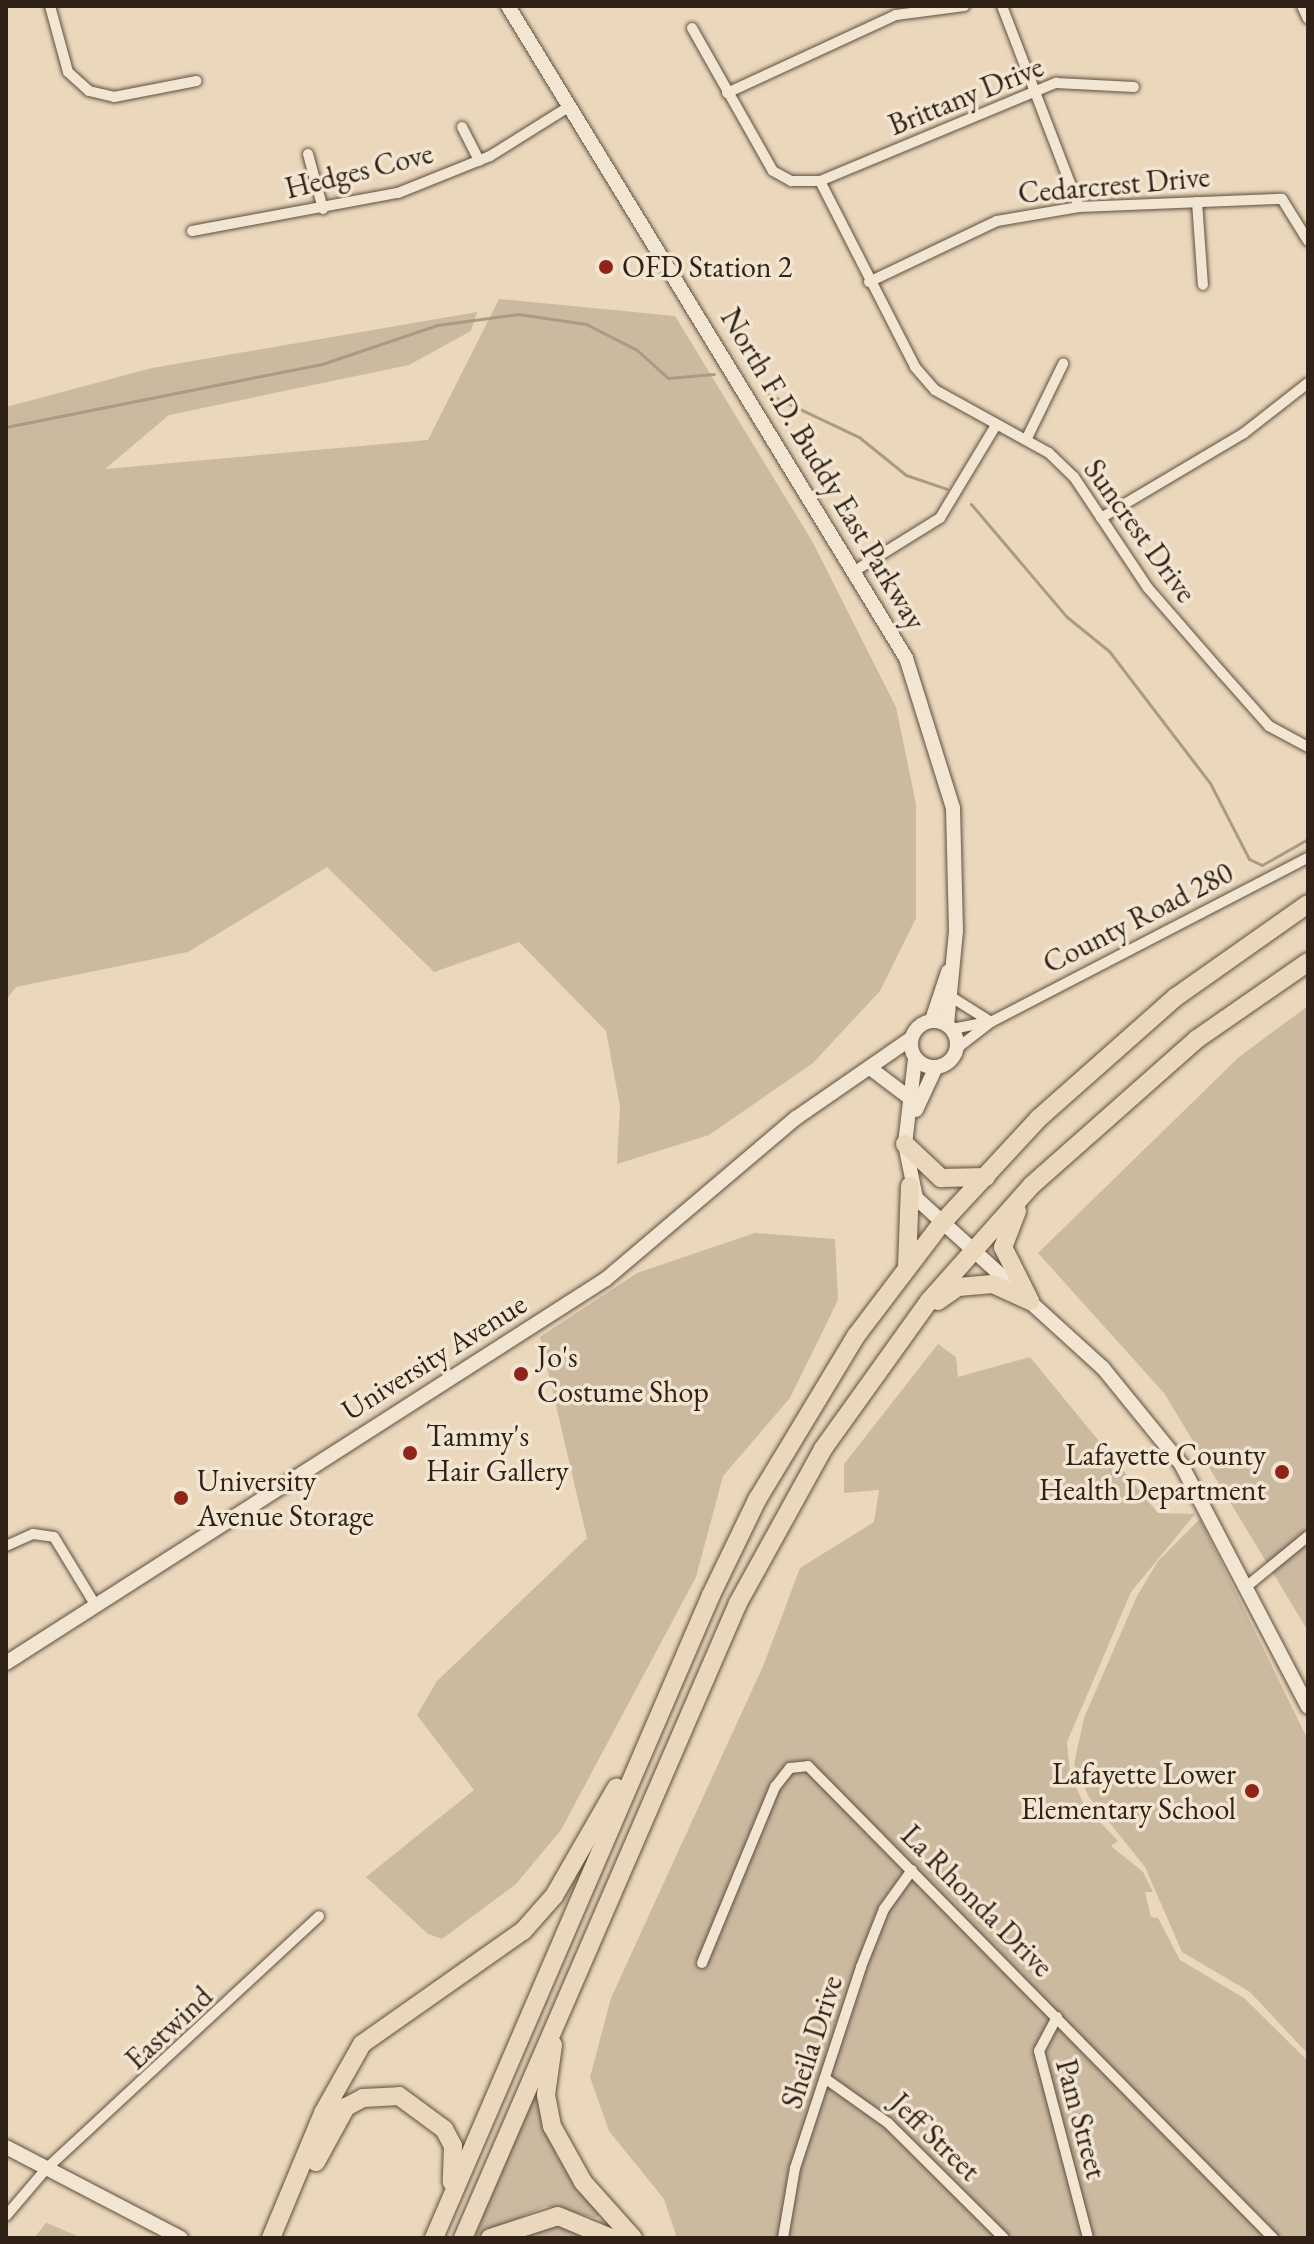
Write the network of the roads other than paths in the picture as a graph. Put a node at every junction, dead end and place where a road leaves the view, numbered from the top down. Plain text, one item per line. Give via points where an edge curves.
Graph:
1 (50, 6) edge
2 (508, 6) edge
3 (964, 6) edge
4 (1002, 6) edge
5 (1302, 6) edge
6 (894, 10) edge
7 (1308, 19) edge
8 (692, 28) dead end
9 (196, 81) dead end
10 (1134, 87) dead end
11 (1035, 92) junction
12 (727, 93) junction
13 (570, 106) junction
14 (462, 127) dead end
15 (308, 154) dead end
16 (479, 161) junction
17 (820, 181) junction
18 (1197, 202) junction
19 (1079, 207) junction
20 (323, 209) junction
21 (192, 231) dead end
22 (1308, 241) edge
23 (869, 282) junction
24 (1203, 285) dead end
25 (1063, 364) dead end
26 (1308, 383) edge
27 (996, 425) junction
28 (1026, 440) junction
29 (1101, 518) junction
30 (856, 570) junction
31 (1308, 747) edge
32 (1308, 858) edge
33 (1308, 904) edge
34 (953, 956) junction
35 (1308, 962) edge
36 (953, 998) junction
37 (932, 1020) junction
38 (991, 1022) junction
39 (950, 1027) junction
40 (910, 1039) junction
41 (956, 1049) junction
42 (914, 1057) junction
43 (936, 1067) junction
44 (870, 1068) junction
45 (911, 1099) junction
46 (909, 1123) junction
47 (905, 1144) junction
48 (986, 1177) junction
49 (1032, 1185) junction
50 (910, 1186) junction
51 (941, 1224) junction
52 (972, 1250) junction
53 (907, 1267) junction
54 (1030, 1301) junction
55 (902, 1336) junction
56 (1308, 1536) edge
57 (6, 1546) edge
58 (1246, 1587) junction
59 (96, 1606) junction
60 (6, 1663) edge
61 (666, 1698) junction
62 (1308, 1707) edge
63 (912, 1870) junction
64 (319, 1916) dead end
65 (702, 1963) dead end
66 (559, 2014) junction
67 (1057, 2017) junction
68 (826, 2079) junction
69 (6, 2147) edge
70 (46, 2169) junction
71 (447, 2207) junction
72 (282, 2210) junction
73 (6, 2216) edge
74 (282, 2236) edge
75 (181, 2238) edge
76 (261, 2238) edge
77 (434, 2238) edge
78 (463, 2238) edge
79 (490, 2238) edge
80 (611, 2238) edge
81 (633, 2238) edge
82 (783, 2238) edge
83 (1004, 2238) edge
84 (1088, 2238) edge
85 (1273, 2238) edge

1 - 9 street via 68,72 89,91 114,97
2 - 13 main road, North F.D. Buddy East Parkway
3 - 6 street
4 - 11 street
5 - 7 street
6 - 12 street
8 - 12 street
10 - 11 street, Brittany Drive via 1075,80
11 - 17 street, Brittany Drive
11 - 19 street
12 - 17 street via 782,180
13 - 16 street, Hedges Cove
13 - 30 main road, North F.D. Buddy East Parkway
14 - 16 street
15 - 20 street
16 - 20 street, Hedges Cove via 398,193
17 - 23 street, Suncrest Drive
18 - 19 street, Cedarcrest Drive
18 - 22 street, Cedarcrest Drive via 1282,199
18 - 24 street
19 - 23 street, Cedarcrest Drive via 992,223
20 - 21 street, Hedges Cove
23 - 27 street, Suncrest Drive via 915,367 935,390
25 - 28 street
26 - 29 street via 1217,451
27 - 28 street, Suncrest Drive
27 - 30 street via 940,518
28 - 29 street, Suncrest Drive via 1081,484
29 - 31 street, Suncrest Drive via 1148,588 1230,683 1269,726
30 - 34 main road, North F.D. Buddy East Parkway via 906,658 944,760 957,851
32 - 38 street, County Road 280
33 - 48 highway via 1117,1045
34 - 36 main road
34 - 37 main road
35 - 49 highway via 1197,1039
36 - 38 street
36 - 39 main road
37 - 39 main road
37 - 40 main road
38 - 39 street
38 - 41 street
39 - 41 main road
40 - 42 main road
40 - 44 main road, University Avenue
41 - 43 main road
42 - 43 main road
42 - 44 main road, University Avenue
42 - 45 main road
43 - 46 main road
44 - 45 main road
44 - 59 main road, University Avenue via 796,1118 606,1279
45 - 46 main road
46 - 47 main road
47 - 48 highway via 941,1178
47 - 50 main road
48 - 51 highway
49 - 52 highway
49 - 54 highway via 1003,1247
50 - 51 main road
50 - 53 highway
51 - 52 main road
51 - 53 highway
52 - 54 main road
52 - 55 highway
53 - 61 highway via 757,1500
54 - 55 highway via 993,1284 958,1287
54 - 58 main road via 1103,1368 1181,1464
55 - 66 highway via 823,1449 738,1603
56 - 58 street
57 - 59 street via 33,1534 54,1537
58 - 62 main road
59 - 60 main road, University Avenue
61 - 71 highway
61 - 72 highway via 554,1896 489,1959 419,1998 362,2044
63 - 65 street, La Rhonda Drive via 808,1766 790,1768 773,1791
63 - 67 street, La Rhonda Drive
63 - 68 street, Sheila Drive via 874,1930
64 - 70 street, Eastwind
66 - 78 highway
66 - 81 highway via 546,2095 552,2126 583,2182
67 - 84 street, Pam Street via 1039,2051
67 - 85 street, La Rhonda Drive
68 - 82 street, Sheila Drive via 795,2168
68 - 83 street, Jeff Street via 888,2123
69 - 70 main road
70 - 73 street, Eastwind
70 - 75 main road
71 - 74 highway via 454,2167 444,2129 417,2104 381,2094 363,2098 335,2120
71 - 77 highway
72 - 74 highway
72 - 76 highway
79 - 80 highway via 558,2216

